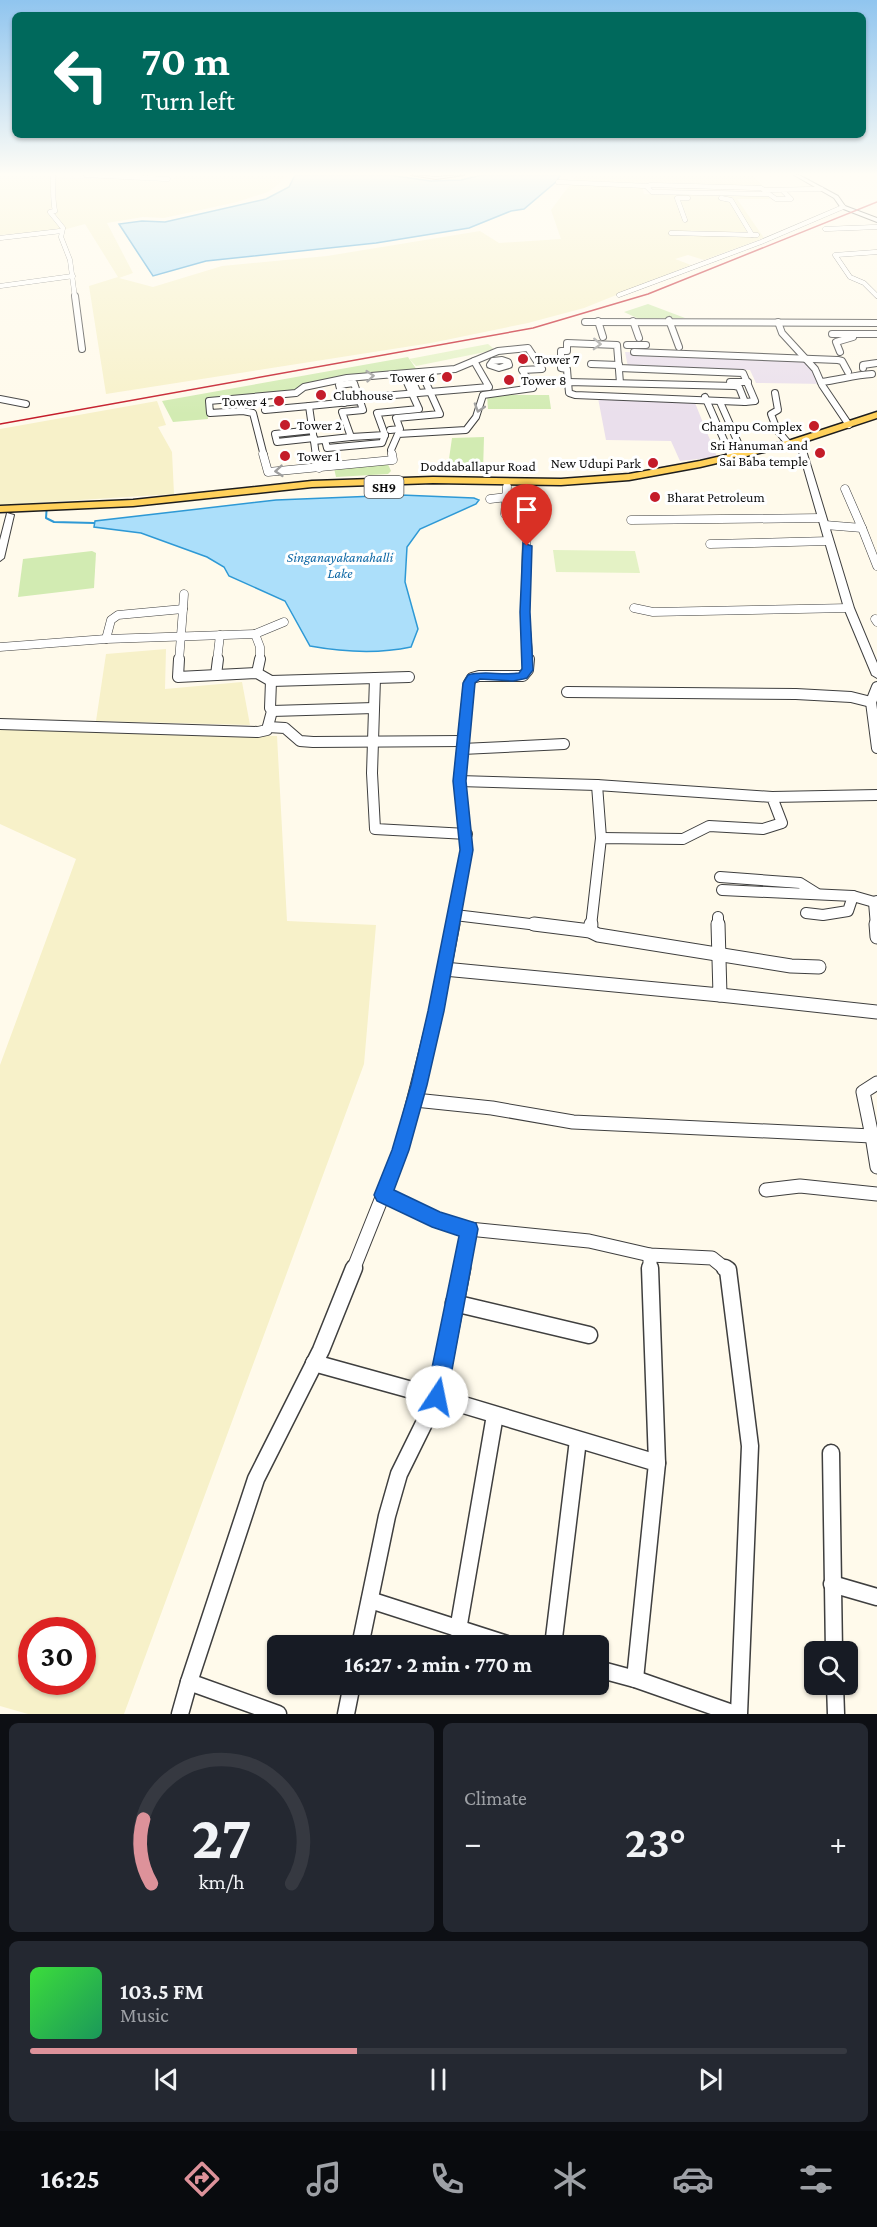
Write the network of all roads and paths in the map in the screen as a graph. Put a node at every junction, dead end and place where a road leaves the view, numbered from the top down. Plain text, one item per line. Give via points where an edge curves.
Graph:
1 (69, 255) edge
2 (726, 255) edge
3 (835, 255) edge
4 (73, 276) junction
5 (0, 286) edge
6 (619, 295) dead end
7 (877, 296) edge
8 (598, 321) junction
9 (633, 321) junction
10 (669, 321) junction
11 (585, 322) dead end
12 (778, 322) junction
13 (828, 322) junction
14 (877, 322) edge
15 (832, 334) junction
16 (853, 334) junction
17 (877, 334) edge
18 (603, 337) dead end
19 (639, 338) dead end
20 (836, 342) junction
21 (627, 345) dead end
22 (679, 347) junction
23 (82, 349) dead end
24 (634, 352) dead end
25 (799, 352) junction
26 (840, 352) dead end
27 (762, 357) junction
28 (807, 359) junction
29 (477, 360) junction
30 (877, 363) edge
31 (591, 364) dead end
32 (619, 367) junction
33 (496, 368) dead end
34 (766, 368) dead end
35 (863, 368) dead end
36 (486, 369) dead end
37 (848, 372) dead end
38 (872, 374) dead end
39 (423, 376) dead end
40 (568, 380) junction
41 (620, 381) junction
42 (748, 382) junction
43 (821, 382) junction
44 (702, 385) junction
45 (489, 387) junction
46 (428, 389) junction
47 (414, 390) junction
48 (775, 393) dead end
49 (359, 397) junction
50 (0, 399) edge
51 (706, 401) junction
52 (720, 402) junction
53 (745, 402) junction
54 (344, 403) junction
55 (26, 404) dead end
56 (309, 406) junction
57 (265, 410) dead end
58 (877, 415) edge
59 (877, 424) edge
60 (849, 425) junction
61 (313, 430) junction
62 (384, 433) junction
63 (351, 437) junction
64 (313, 440) junction
65 (325, 440) junction
66 (794, 444) junction
67 (743, 454) junction
68 (732, 457) junction
69 (321, 468) junction
70 (309, 469) junction
71 (326, 483) junction
72 (312, 484) junction
73 (845, 489) dead end
74 (507, 492) junction
75 (490, 499) dead end
76 (56, 510) junction
77 (4, 513) edge
78 (631, 520) dead end
79 (823, 522) junction
80 (862, 528) junction
81 (829, 541) junction
82 (710, 544) dead end
83 (0, 556) edge
84 (877, 566) edge
85 (184, 594) dead end
86 (634, 608) dead end
87 (849, 608) junction
88 (183, 609) junction
89 (284, 622) dead end
90 (255, 634) junction
91 (220, 635) junction
92 (180, 637) junction
93 (106, 639) junction
94 (0, 647) edge
95 (257, 673) junction
96 (216, 675) junction
97 (877, 676) edge
98 (409, 677) dead end
99 (375, 678) junction
100 (271, 681) junction
101 (877, 687) edge
102 (567, 692) dead end
103 (871, 702) junction
104 (374, 708) junction
105 (272, 711) junction
106 (0, 724) edge
107 (268, 727) junction
108 (371, 740) junction
109 (564, 744) dead end
110 (463, 745) junction
111 (877, 748) edge
112 (459, 781) junction
113 (597, 784) junction
114 (877, 795) edge
115 (772, 797) junction
116 (467, 834) junction
117 (601, 838) junction
118 (720, 877) dead end
119 (722, 890) dead end
120 (816, 893) junction
121 (853, 896) junction
122 (876, 901) edge
123 (807, 914) dead end
124 (455, 915) junction
125 (718, 917) dead end
126 (590, 931) junction
127 (877, 937) edge
128 (718, 954) junction
129 (819, 966) dead end
130 (444, 970) junction
131 (720, 995) junction
132 (877, 1012) edge
133 (877, 1083) edge
134 (415, 1100) junction
135 (872, 1136) junction
136 (877, 1167) edge
137 (766, 1190) dead end
138 (877, 1194) edge
139 (383, 1195) junction
140 (469, 1229) junction
141 (650, 1254) junction
142 (454, 1303) junction
143 (589, 1335) dead end
144 (314, 1364) junction
145 (437, 1397) junction
146 (495, 1415) junction
147 (578, 1440) junction
148 (831, 1453) dead end
149 (657, 1463) junction
150 (832, 1584) junction
151 (877, 1597) edge
152 (370, 1600) junction
153 (458, 1630) junction
154 (362, 1635) edge
155 (475, 1635) edge
156 (554, 1635) edge
157 (834, 1641) edge
158 (609, 1672) edge
159 (635, 1679) junction
160 (189, 1682) junction
161 (350, 1695) edge
162 (835, 1695) edge
163 (180, 1714) edge
164 (278, 1714) edge
165 (346, 1714) edge
166 (735, 1714) edge
167 (739, 1714) edge
168 (836, 1714) edge

1 - 4 street
2 - 6 street
3 - 7 street via 850,277 864,283
4 - 5 street
4 - 23 street
8 - 9 street
8 - 11 street
8 - 18 street
9 - 10 street
9 - 19 street
10 - 12 street
10 - 22 street
12 - 13 street
12 - 25 street via 782,333
13 - 14 street
13 - 15 street
15 - 16 street
15 - 20 street
16 - 17 street
16 - 20 street via 853,339
20 - 26 street
21 - 22 street
22 - 25 street
24 - 27 street
25 - 28 street
27 - 28 street
27 - 34 street
28 - 37 street via 841,360
28 - 43 street
29 - 36 street
29 - 45 street
29 -> 69 street via 498,351 528,348 542,369 522,370 531,390 483,395 476,417 466,430 398,434 391,450 393,460
70 -> 29 street via 268,472 253,413 210,413 209,401 296,393 304,387 347,378 455,369
30 - 35 street
31 - 32 street
40 -> 32 street via 567,369 561,368 561,351 567,351 567,343 617,345
32 - 41 street
32 - 42 street via 739,372 745,374
33 - 45 street via 489,371
38 - 43 street
39 - 46 street
40 - 41 street
40 - 51 street via 569,393 575,395
41 - 42 street
41 - 44 street
42 - 53 street via 755,401
43 - 60 street
44 - 51 street
44 - 53 street via 739,387
45 - 46 street
46 - 47 street
46 - 62 street via 440,414 396,418 400,429
47 - 49 street
47 - 62 street via 419,408 377,413
48 - 66 street via 778,410 771,414 777,430
49 - 54 street
49 - 54 street via 354,383 339,385
49 - 63 street via 363,410 342,412
50 - 55 street
51 - 52 street
51 - 68 street
52 - 53 street
52 - 67 street
54 - 56 street
56 - 57 street
56 - 61 street
58 - 60 main road, Doddaballapur Road / SH9
59 - 66 main road, Doddaballapur Road / SH9
60 - 66 main road, Doddaballapur Road / SH9
61 - 64 street
61 - 64 street via 275,435 277,442
62 - 63 street
62 - 65 street via 382,443 327,448
63 - 65 street
64 - 65 street
64 - 69 street
66 - 67 main road, Doddaballapur Road / SH9
66 - 74 main road, Doddaballapur Road / SH9 via 713,467 635,482
66 - 79 street
67 - 68 main road, Doddaballapur Road / SH9
68 - 71 main road, Doddaballapur Road / SH9 via 597,480
69 - 70 street
69 - 71 street
70 - 72 street
71 - 72 main road, Doddaballapur Road / SH9
72 - 76 main road, Doddaballapur Road / SH9
73 - 80 street
74 - 75 street
74 - 76 main road, Doddaballapur Road / SH9 via 428,486 276,492 159,506
74 - 110 street via 505,514 525,516 527,520 528,670 513,678 472,678
76 - 77 main road, Doddaballapur Road / SH9
77 - 83 street
78 - 79 street
79 - 80 street
79 - 81 street
80 - 84 street
81 - 82 street
81 - 87 street
85 - 88 street
86 - 87 street via 653,612
87 - 97 street
88 - 92 street
88 - 93 street via 118,615 111,620
89 - 90 street
90 - 91 street
90 - 95 street via 259,643
91 - 92 street
91 - 96 street
92 - 93 street
92 - 96 street via 178,677
93 - 94 street
95 - 96 street
95 - 100 street
98 - 99 street
99 - 100 street
99 - 104 street
100 - 105 street
101 - 103 street
102 - 103 street via 796,694
103 - 111 street
104 - 105 street
104 - 108 street
105 - 107 street
106 - 107 street via 258,732
107 - 108 street via 285,728 300,741
108 - 110 street
108 - 116 street via 375,830
109 - 110 street
110 - 112 street
112 - 113 street
112 - 116 street
113 - 115 street
113 - 117 street
114 - 115 street
115 - 117 street via 782,823 763,829 708,826 683,839
116 - 124 street
117 - 126 street
118 - 120 street via 800,883
119 - 120 street
120 - 121 street
121 - 122 street
121 - 123 street via 848,911
122 - 127 street
124 - 126 street
124 - 130 street
125 - 128 street
126 - 128 street
128 - 129 street via 790,966
128 - 131 street
130 - 131 street
130 - 134 street
131 - 132 street
133 - 135 street via 863,1092
134 - 135 street via 573,1122
134 - 139 street
135 - 136 street
137 - 138 street via 800,1186
139 - 140 street via 439,1221
139 - 144 street
140 - 141 street via 589,1241
140 - 142 street
141 - 149 street
141 - 167 street via 712,1258 728,1270 750,1446
142 - 143 street
142 - 145 street
144 - 145 street
144 - 160 street via 256,1479
145 - 146 street
145 - 152 street via 399,1474
146 - 147 street
146 - 153 street
147 - 149 street
147 - 156 street
148 - 150 street
149 - 159 street
150 - 151 street
150 - 157 street
152 - 153 street
152 - 154 street
153 - 155 street
158 - 159 street
159 - 166 street
160 - 163 street
160 - 164 street
161 - 165 street
162 - 168 street

